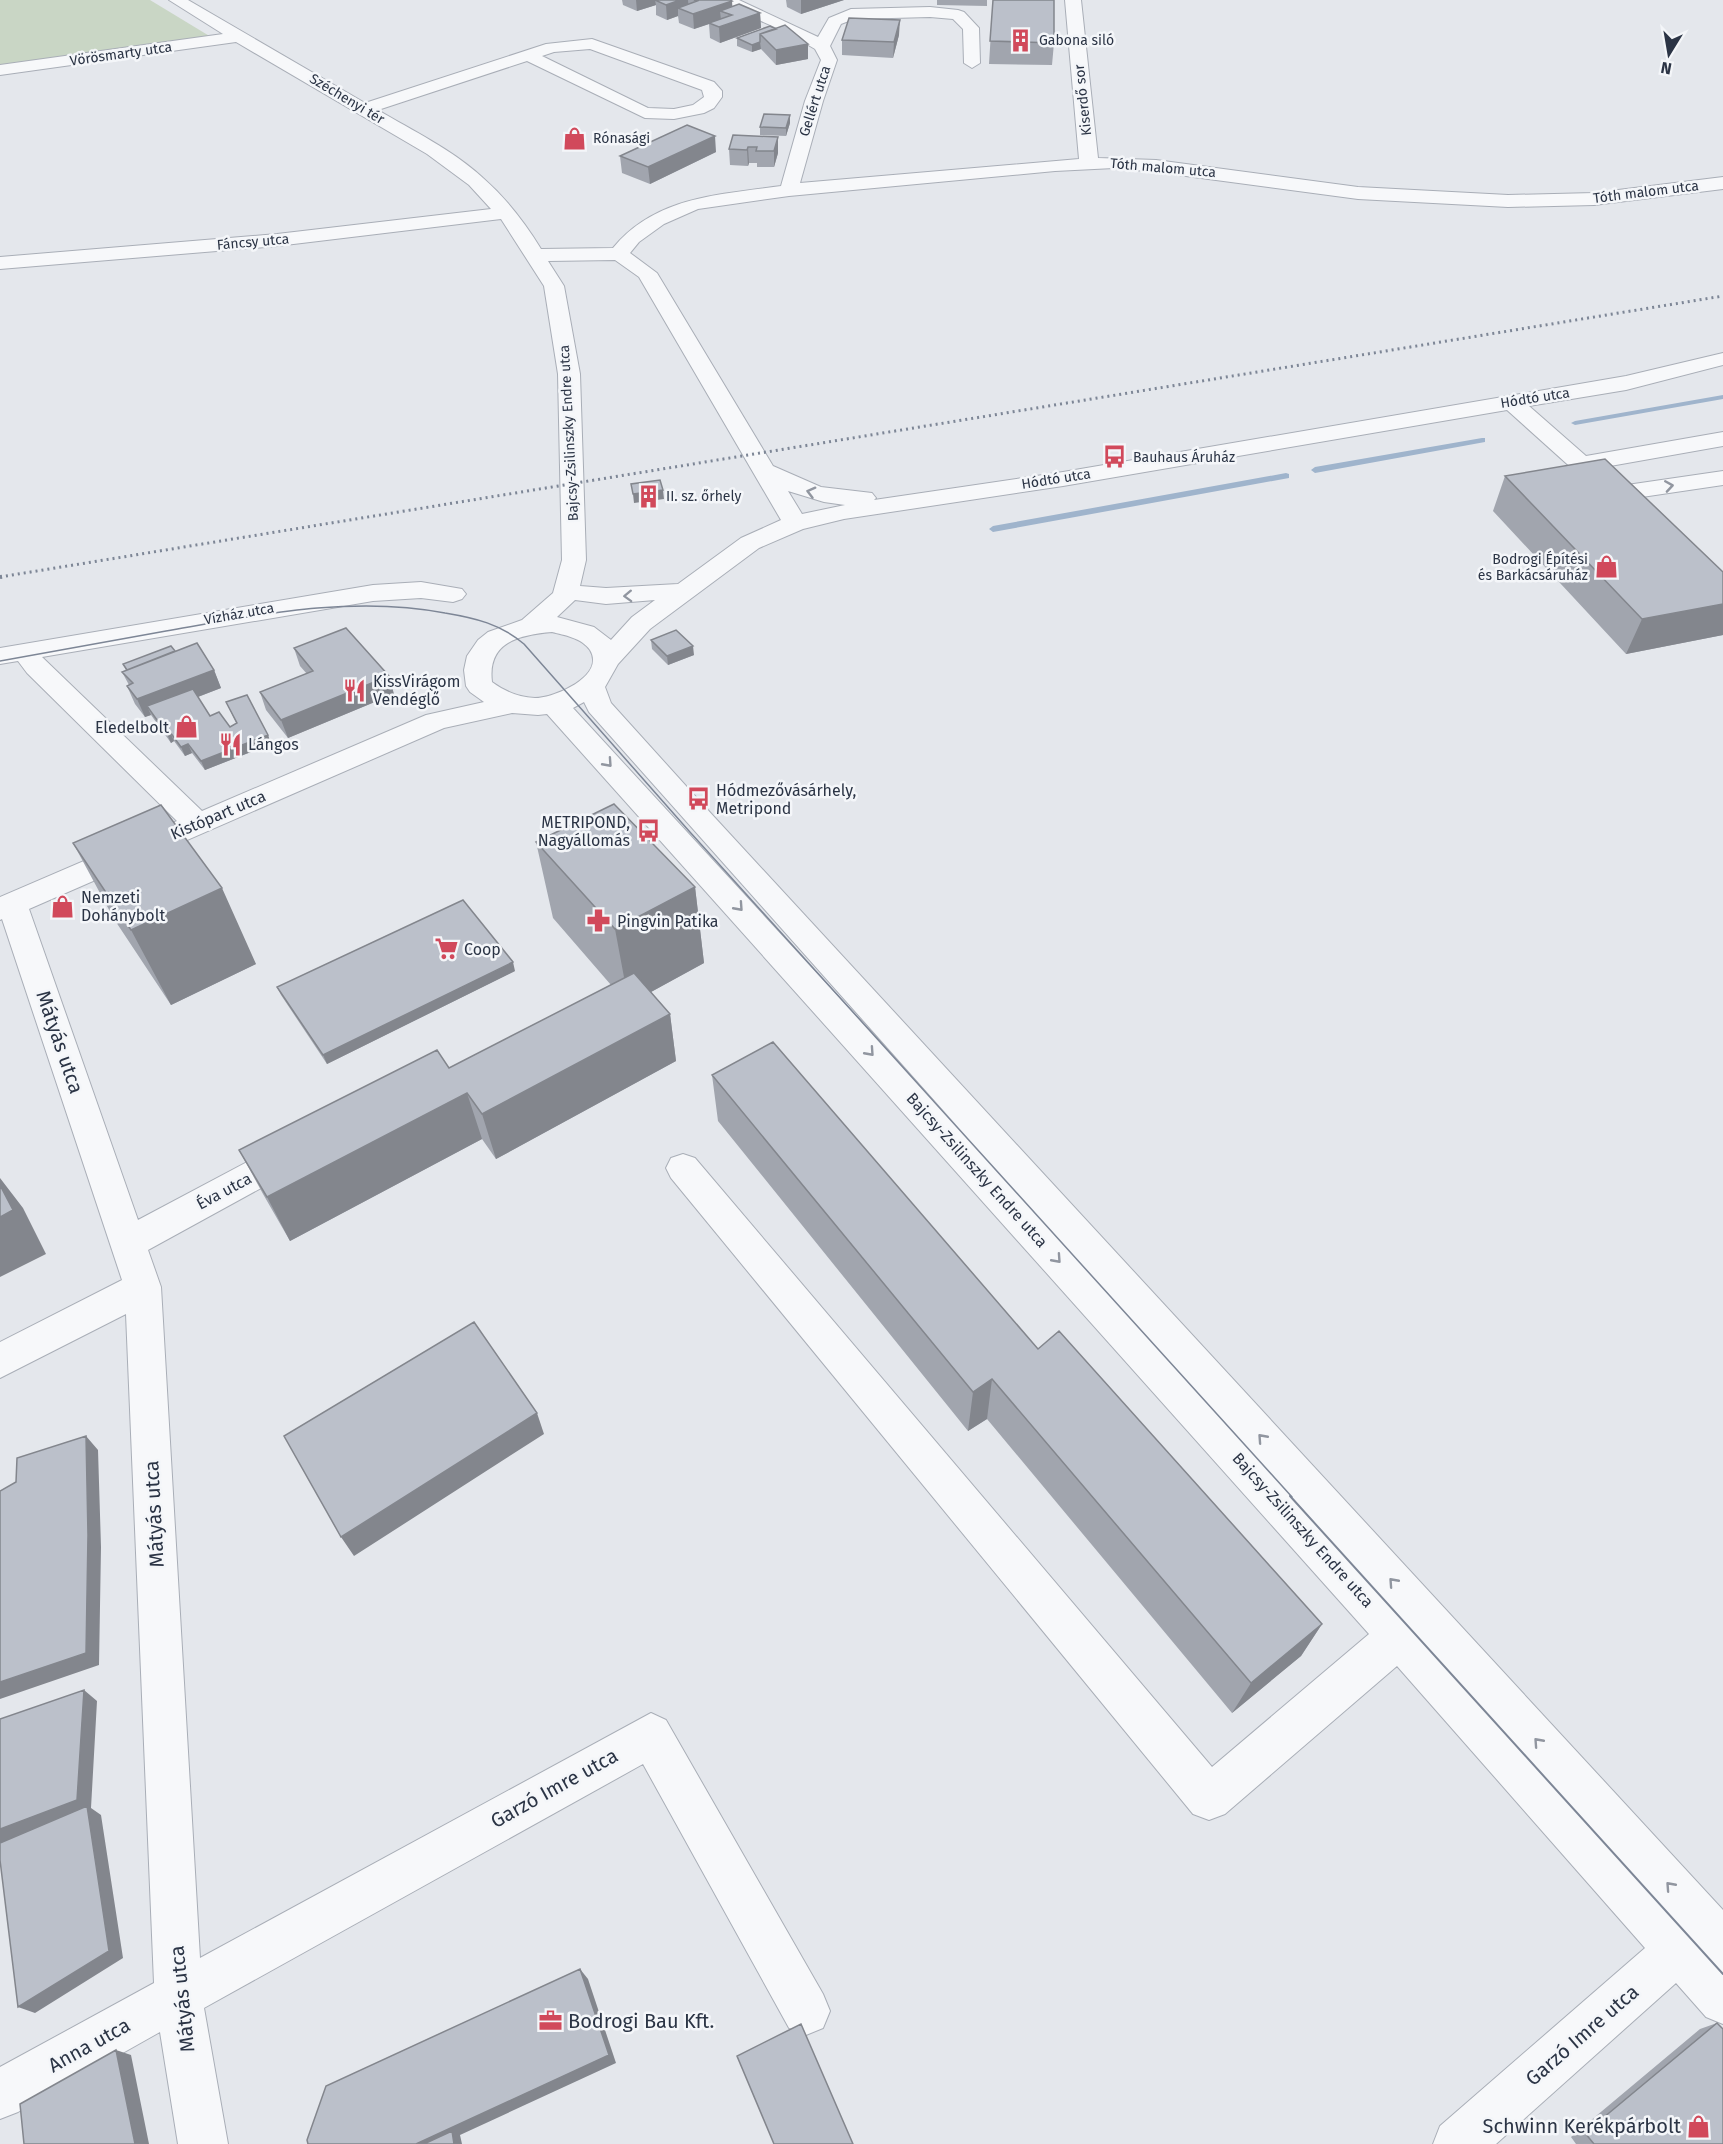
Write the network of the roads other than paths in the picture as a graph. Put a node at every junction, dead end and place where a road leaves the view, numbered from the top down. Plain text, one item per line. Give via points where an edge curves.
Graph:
1 (177, 0) edge
2 (726, 0) edge
3 (1073, 0) edge
4 (242, 36) junction
5 (822, 46) junction
6 (528, 55) junction
7 (972, 63) dead end
8 (0, 70) edge
9 (365, 110) junction
10 (1089, 164) junction
11 (1723, 183) edge
12 (789, 190) junction
13 (505, 213) junction
14 (619, 254) junction
15 (537, 255) junction
16 (0, 263) edge
17 (1723, 359) edge
18 (1511, 402) junction
19 (1719, 443) edge
20 (1582, 464) junction
21 (765, 471) junction
22 (1723, 478) edge
23 (952, 495) junction
24 (795, 524) junction
25 (686, 591) junction
26 (453, 594) dead end
27 (566, 594) junction
28 (531, 626) junction
29 (574, 627) junction
30 (13, 654) edge
31 (599, 673) junction
32 (479, 686) junction
33 (513, 704) junction
34 (554, 704) junction
35 (436, 721) junction
36 (198, 824) junction
37 (6, 906) edge
38 (325, 1137) edge
39 (683, 1168) dead end
40 (128, 1243) junction
41 (143, 1287) junction
42 (0, 1361) edge
43 (1411, 1626) junction
44 (1702, 1940) edge
45 (178, 1995) junction
46 (1723, 2000) edge
47 (806, 2012) dead end
48 (0, 2094) edge
49 (202, 2144) edge
50 (1458, 2144) edge

1 - 4 street, Széchenyi tér
2 - 5 street, Gellért utca
3 - 10 street, Kiserdő sor
4 - 8 street, Vörösmarty utca
4 - 9 street, Széchenyi tér
5 - 7 street via 835,21 851,14 958,15 971,28
5 - 12 street, Gellért utca via 829,60
6 - 6 street via 563,44 592,44 708,86 713,97 708,104 689,112 645,113
6 - 9 street
9 - 13 street, Széchenyi tér via 476,181
10 - 11 street, Tóth malom utca via 1156,166 1358,193 1508,201 1594,199
10 - 12 street, Tóth malom utca
12 - 14 street, Tóth malom utca via 694,204 657,220 632,238
13 - 15 street, Bajcsy-Zsilinszky Endre utca
13 - 16 street, Fáncsy utca via 277,240
14 - 15 street
14 - 21 street via 647,273
15 - 27 street, Bajcsy-Zsilinszky Endre utca via 554,286 569,374 574,560
17 - 18 street, Hódtó utca via 1626,383
18 - 20 street
18 - 23 street, Hódtó utca
19 - 20 street
20 -> 22 street via 1623,502
23 -> 21 street via 834,497 801,490
21 - 24 street
23 - 24 street, Hódtó utca
24 - 25 street, Hódtó utca via 750,543
25 -> 27 street
25 - 31 street, Hódtó utca via 640,623
26 - 30 street, Vízház utca via 421,590 373,592
27 - 28 street
27 - 29 street, Bajcsy-Zsilinszky Endre utca
28 - 29 street
28 - 32 street via 510,632 482,652 476,664
29 - 31 street via 603,646
30 - 36 street, Vízház utca via 44,674
31 - 34 street via 574,698
43 -> 31 street, Bajcsy-Zsilinszky Endre utca via 599,706
32 - 33 street
32 - 35 street, Kistópart utca
33 - 34 street
33 - 35 street, Kistópart utca
34 -> 43 street, Bajcsy-Zsilinszky Endre utca
35 - 36 street, Kistópart utca
36 - 37 street, Kistópart utca
37 - 40 street, Mátyás utca
38 - 40 street, Éva utca
39 - 43 street via 1209,1798
40 - 41 street, Mátyás utca
41 - 42 street
41 - 45 street, Mátyás utca
43 - 44 street, Bajcsy-Zsilinszky Endre utca
44 - 46 street, Bajcsy-Zsilinszky Endre utca
44 - 50 street, Garzó Imre utca
45 - 47 street, Garzó Imre utca via 651,1735
45 - 48 street, Anna utca
45 - 49 street, Mátyás utca

